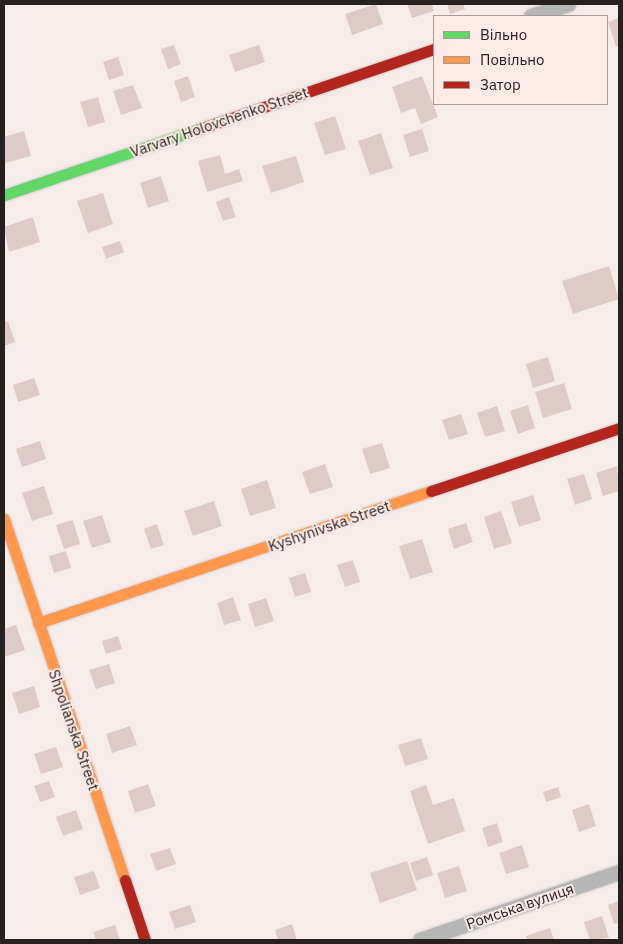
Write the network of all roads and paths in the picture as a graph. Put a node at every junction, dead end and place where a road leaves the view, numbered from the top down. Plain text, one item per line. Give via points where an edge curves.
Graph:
1 (568, 4) edge
2 (534, 15) edge
3 (433, 49) edge
4 (4, 195) edge
5 (619, 428) edge
6 (4, 519) edge
7 (38, 623) junction
8 (619, 872) edge
9 (145, 940) edge
10 (420, 940) edge

1 - 2 street
3 - 4 street, Varvary Holovchenko Street
5 - 7 street, Kyshynivska Street
6 - 7 street, Shpolianska Street
7 - 9 street, Shpolianska Street
8 - 10 street, Ромська вулиця

